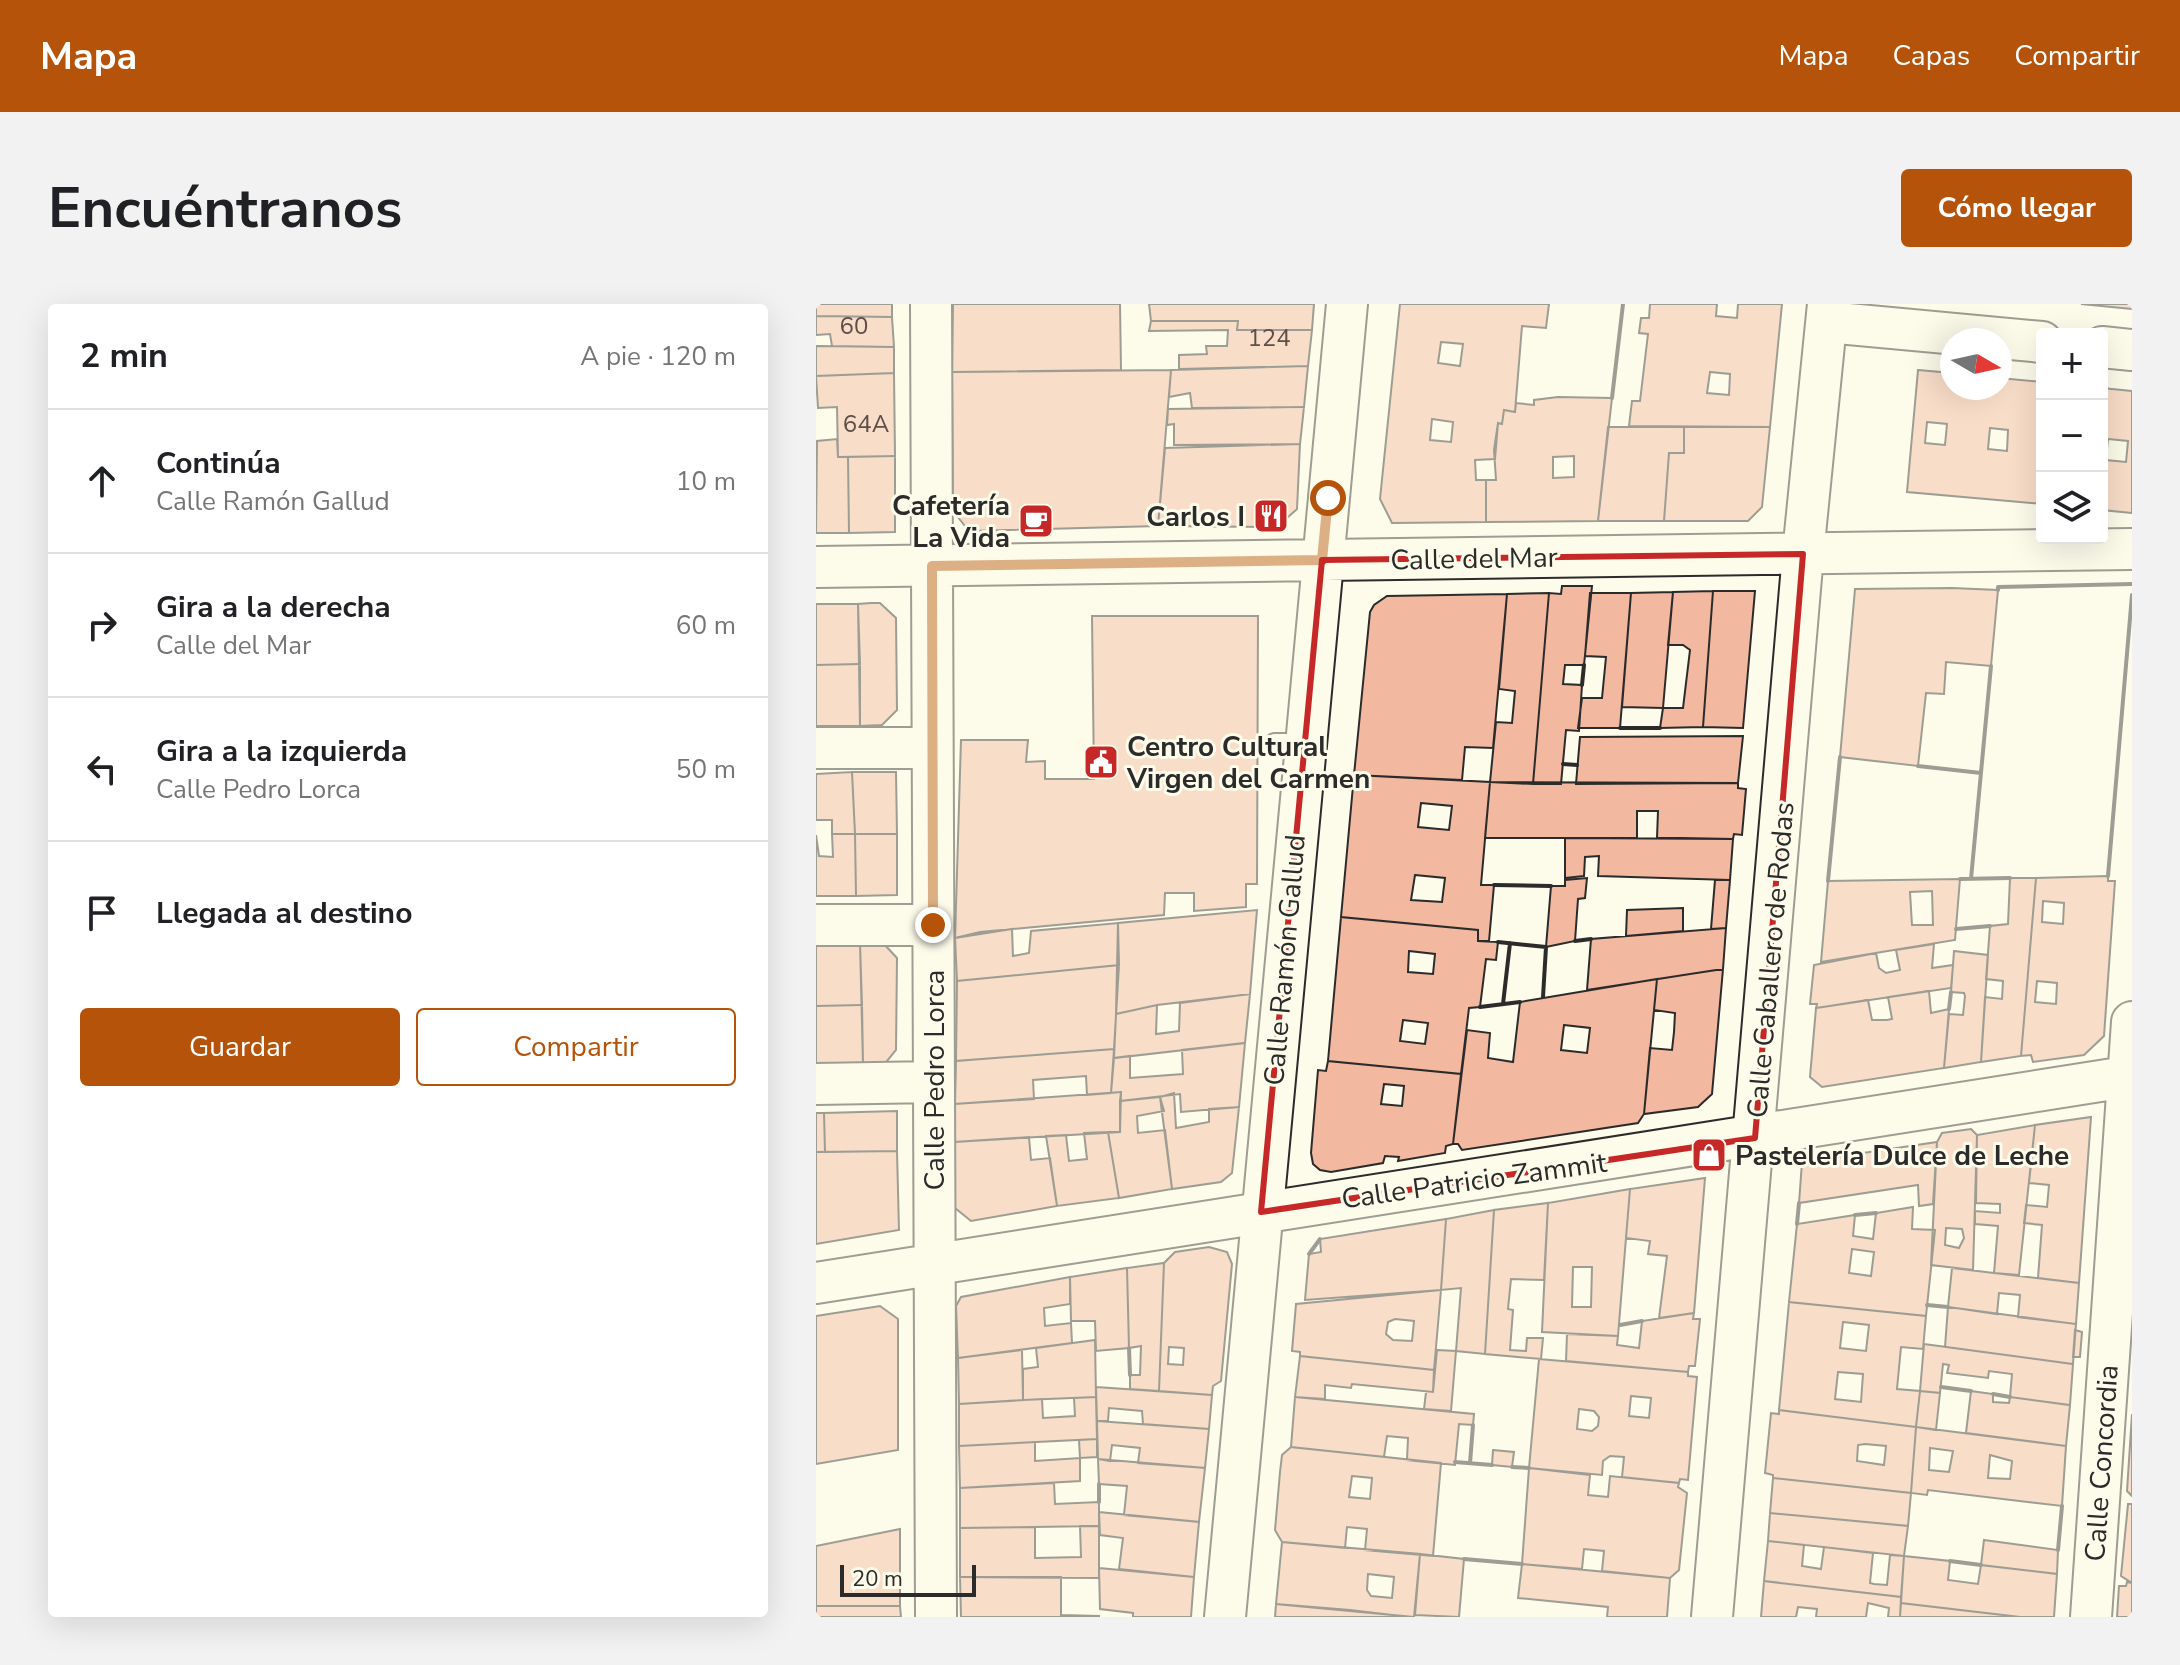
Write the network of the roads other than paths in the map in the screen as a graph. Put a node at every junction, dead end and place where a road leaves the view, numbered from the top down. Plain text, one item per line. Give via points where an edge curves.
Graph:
1 (931, 304) edge
2 (1347, 304) edge
3 (1828, 313) edge
4 (2036, 341) edge
5 (2108, 348) edge
6 (2132, 350) edge
7 (2132, 549) edge
8 (1803, 554) junction
9 (1322, 560) junction
10 (932, 566) junction
11 (816, 567) edge
12 (816, 748) edge
13 (932, 748) junction
14 (1290, 901) junction
15 (816, 925) edge
16 (933, 925) junction
17 (2132, 1022) edge
18 (2130, 1076) edge
19 (934, 1082) junction
20 (816, 1084) edge
21 (1755, 1138) junction
22 (1261, 1212) junction
23 (935, 1265) junction
24 (816, 1283) edge
25 (936, 1617) edge
26 (1225, 1617) edge
27 (1712, 1617) edge
28 (2091, 1617) edge

1 - 10 street, Calle Pedro Lorca
2 - 9 street, Calle Ramón Gallud
3 - 4 street
3 - 8 street, Calle Caballero de Rodas
5 - 6 street
7 - 8 street, Calle del Mar
8 - 9 street, Calle del Mar
8 - 21 street, Calle Caballero de Rodas
9 - 10 street, Calle del Mar
9 - 14 street, Calle Ramón Gallud
9 - 14 lane via 1301,601 1282,744 1278,877
10 - 11 street, Calle del Mar
10 - 13 street, Calle Pedro Lorca
12 - 13 street
13 - 16 street, Calle Pedro Lorca
14 - 22 street, Calle Ramón Gallud
15 - 16 street
16 - 19 street, Calle Pedro Lorca
17 - 18 street, Calle Concordia
18 - 21 street, Calle Patricio Zammit
18 - 28 street, Calle Concordia
19 - 20 street
19 - 23 street, Calle Pedro Lorca
21 - 22 street, Calle Patricio Zammit
21 - 27 street, Calle Caballero de Rodas
22 - 23 street, Calle Patricio Zammit
22 - 26 street, Calle Ramón Gallud
23 - 24 street, Calle Patricio Zammit
23 - 25 street, Calle Pedro Lorca

